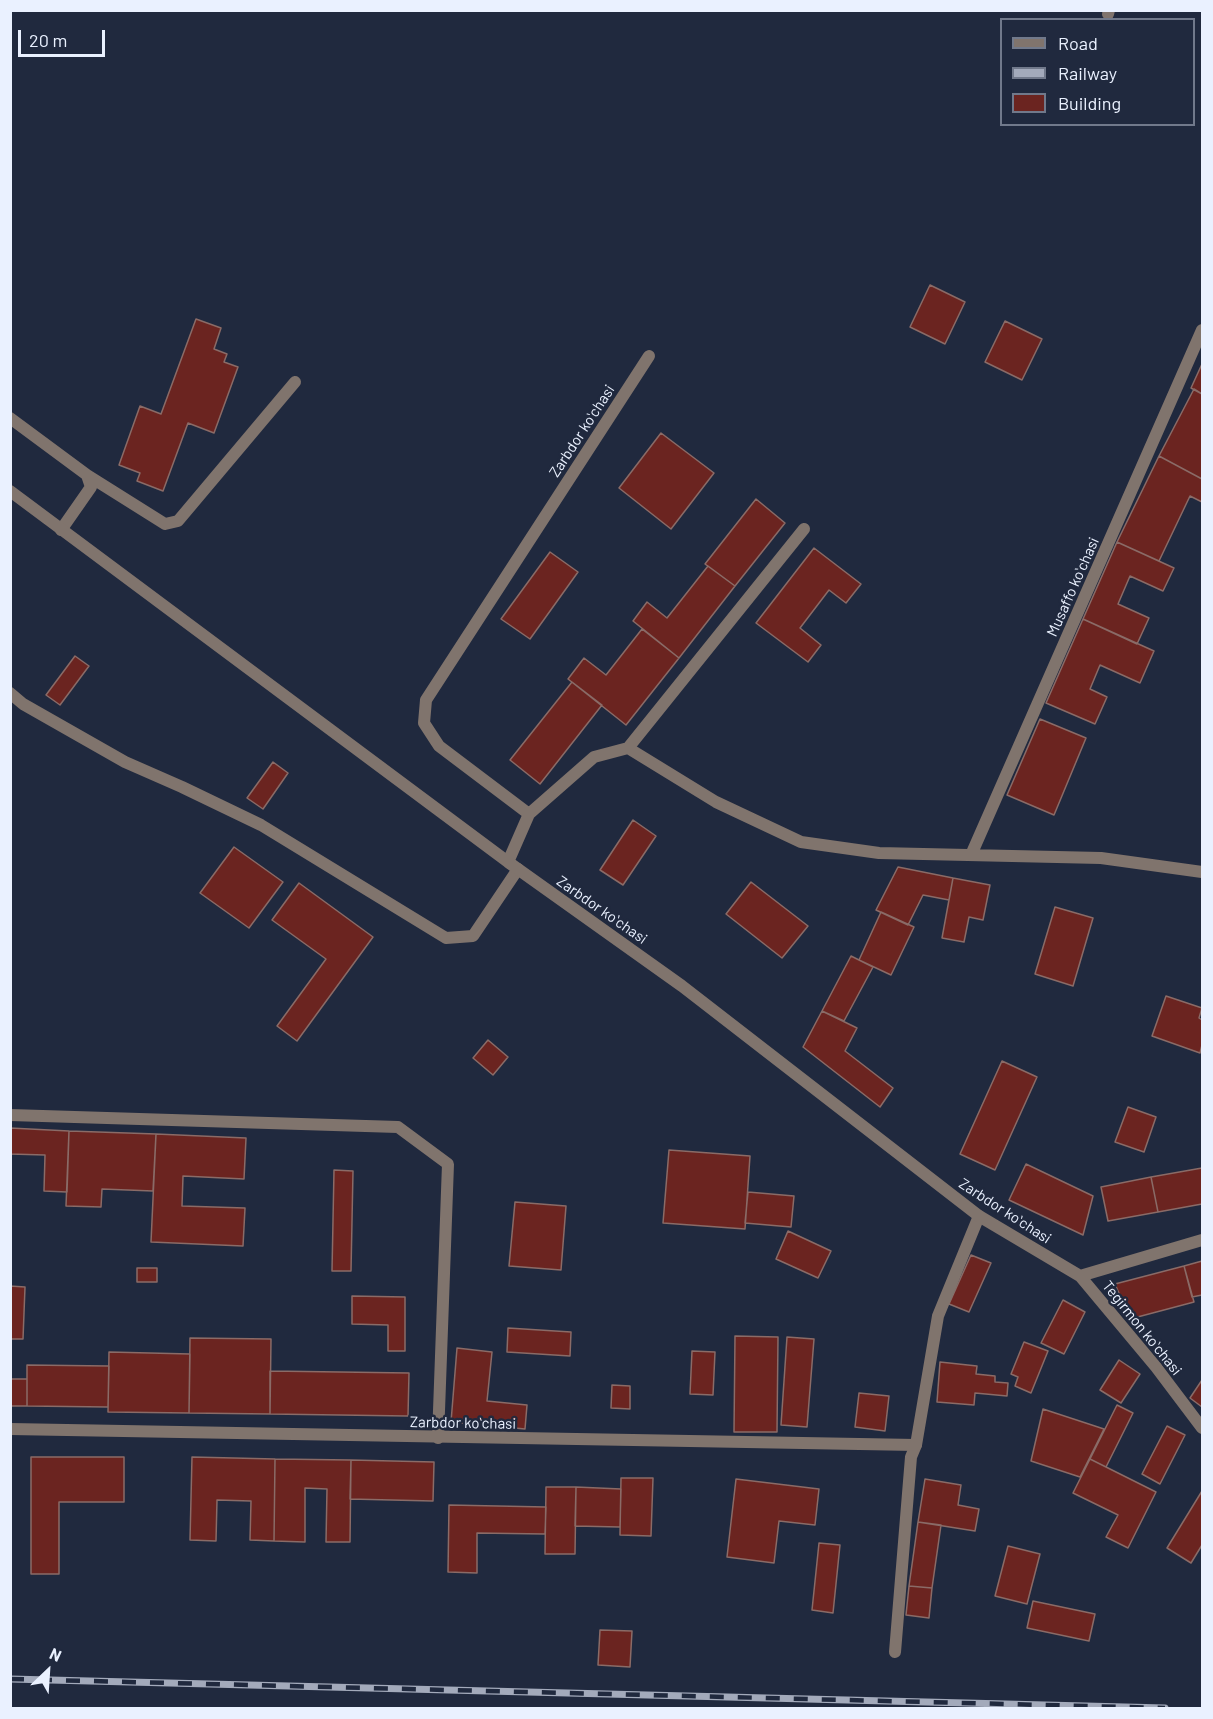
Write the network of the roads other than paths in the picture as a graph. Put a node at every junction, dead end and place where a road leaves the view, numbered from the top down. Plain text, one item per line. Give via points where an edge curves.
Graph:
1 (1203, 330) edge
2 (649, 356) dead end
3 (295, 382) dead end
4 (10, 418) edge
5 (87, 475) junction
6 (10, 491) edge
7 (804, 529) dead end
8 (62, 530) junction
9 (10, 693) edge
10 (628, 748) junction
11 (529, 814) junction
12 (971, 855) junction
13 (513, 865) junction
14 (1203, 872) edge
15 (10, 1115) edge
16 (979, 1216) junction
17 (1203, 1240) edge
18 (1080, 1276) junction
19 (1203, 1428) edge
20 (10, 1429) edge
21 (438, 1438) junction
22 (916, 1445) junction
23 (896, 1652) dead end

1 - 12 street, Musaffo koʻchasi
2 - 11 street, Zarbdor koʻchasi via 426,700 424,723 439,747
3 - 5 street via 178,521 165,524
4 - 5 street
5 - 8 street via 91,487
6 - 8 street, Zarbdor koʻchasi
7 - 10 street
8 - 13 street, Zarbdor koʻchasi
9 - 13 street via 125,762 261,825 446,938 473,936
10 - 11 street via 594,757
10 - 12 street via 716,802 801,842 879,853
11 - 13 street
12 - 14 street via 1101,858
13 - 16 street, Zarbdor koʻchasi via 673,979
15 - 21 street via 398,1127 448,1164
16 - 18 street, Zarbdor koʻchasi
16 - 22 street via 938,1316
17 - 18 street
18 - 19 street, Tegirmon koʻchasi
20 - 21 street, Zarbdor koʻchasi
21 - 22 street, Zarbdor koʻchasi
22 - 23 street via 911,1457

